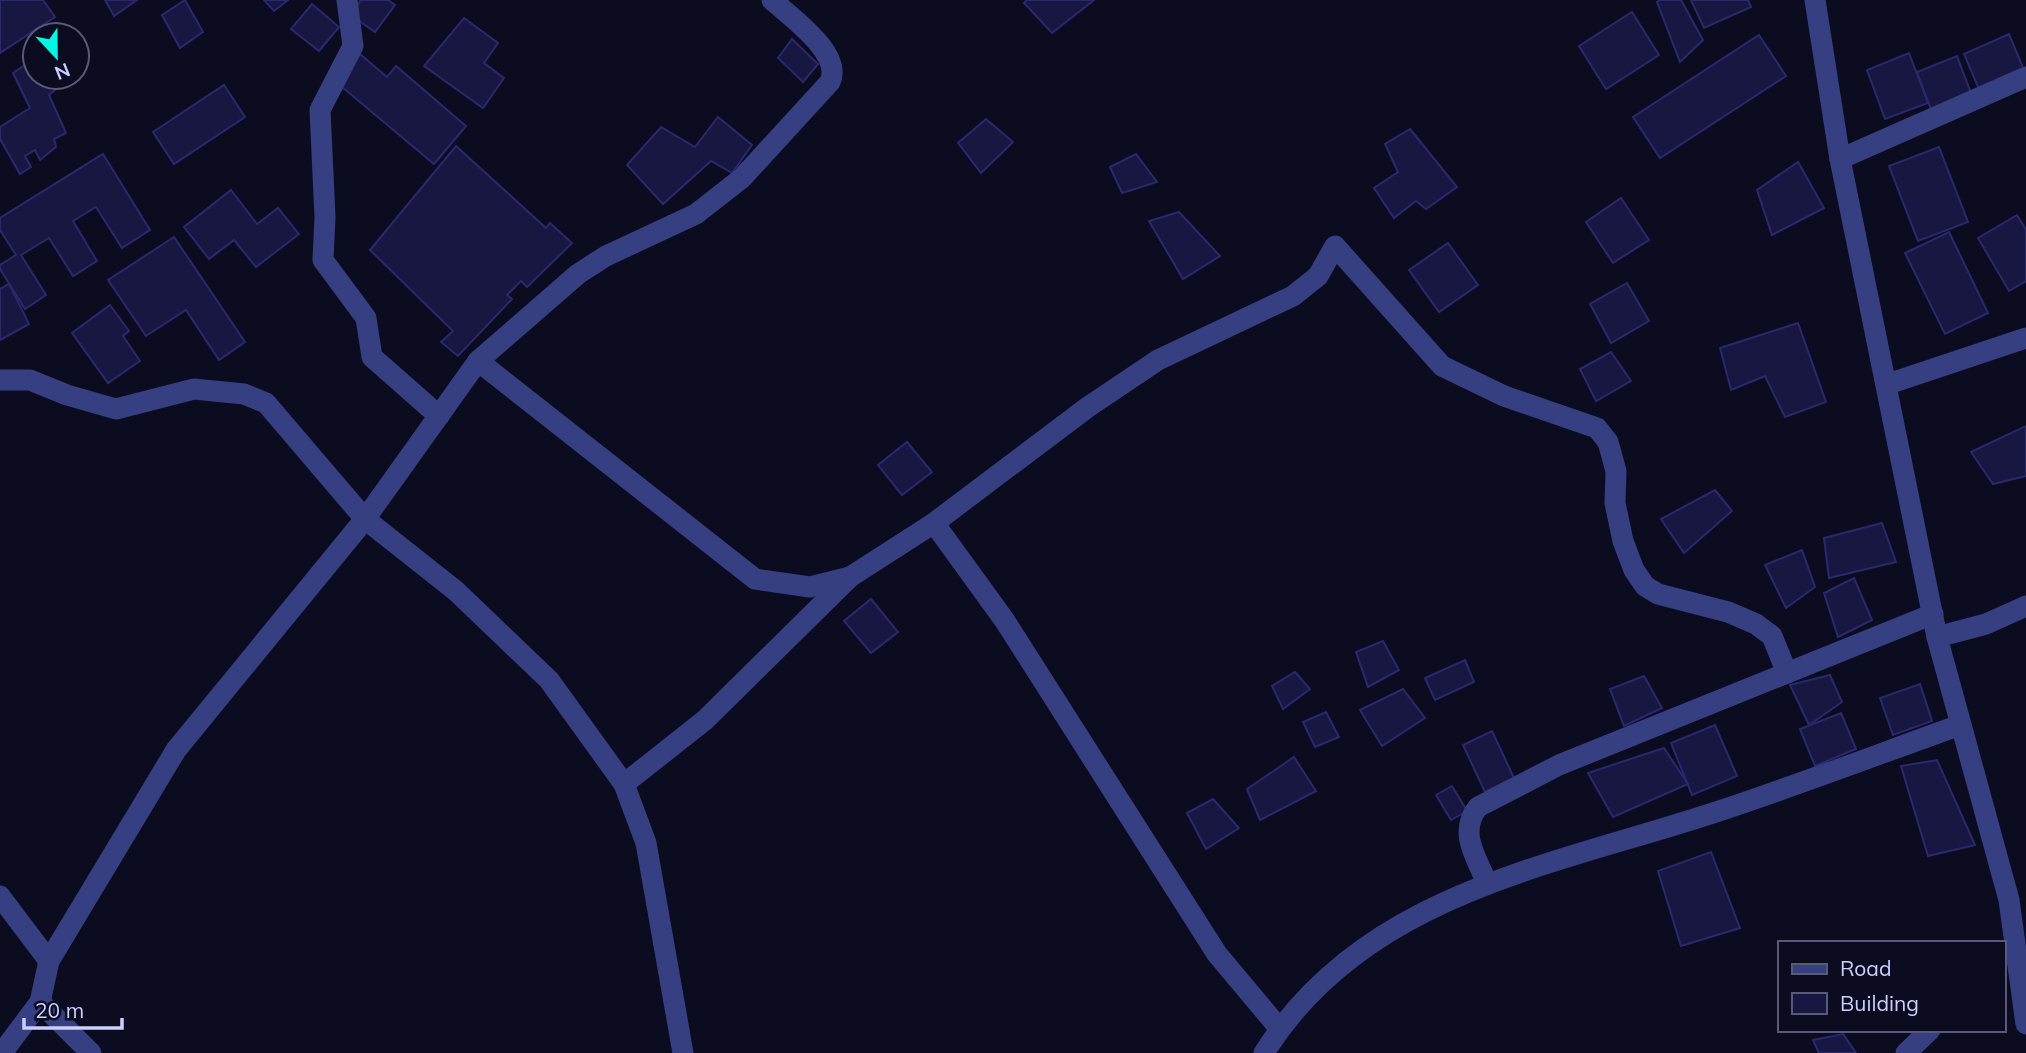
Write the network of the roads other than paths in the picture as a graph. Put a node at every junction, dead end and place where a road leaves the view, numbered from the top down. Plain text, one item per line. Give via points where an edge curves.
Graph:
1 (347, 0) edge
2 (772, 0) edge
3 (1815, 0) edge
4 (2026, 77) edge
5 (1840, 159) junction
6 (2026, 338) edge
7 (478, 361) junction
8 (0, 380) edge
9 (1888, 384) junction
10 (439, 416) junction
11 (365, 519) junction
12 (934, 523) junction
13 (850, 577) junction
14 (2026, 606) edge
15 (1933, 614) junction
16 (1937, 637) junction
17 (1787, 673) junction
18 (1960, 724) junction
19 (624, 784) junction
20 (1487, 883) junction
21 (0, 896) edge
22 (2018, 897) edge
23 (49, 961) junction
24 (2010, 965) edge
25 (40, 1002) junction
26 (2025, 1015) edge
27 (1279, 1028) junction
28 (1928, 1032) edge
29 (2, 1053) edge
30 (91, 1053) edge
31 (683, 1053) edge
32 (1264, 1053) edge
33 (1906, 1053) edge

1 - 10 street via 353,46 320,110 323,260 366,318 372,357
2 - 7 street via 832,61 835,73 831,82 742,178 696,214 578,274
3 - 5 street
4 - 5 street
5 - 9 street
6 - 9 street
7 - 10 street
7 - 13 street via 755,579 810,587
8 - 11 street via 30,380 116,409 194,389 255,397 266,403
9 - 15 street
10 - 11 street
11 - 19 street via 456,591 549,680
11 - 23 street via 176,750
12 - 13 street
12 - 17 street via 1158,360 1293,296 1318,276 1335,246 1442,366 1504,396 1597,428 1608,442 1616,471 1615,503 1623,541 1645,586 1756,624 1773,636
12 - 27 street via 1005,621 1217,954
13 - 19 street via 705,720
14 - 16 street via 1986,624
15 - 16 street
15 - 17 street
16 - 18 street
17 - 20 street via 1559,765 1478,807 1470,817 1467,835
18 - 20 street via 1714,813
18 - 22 street
19 - 31 street via 646,843
20 - 27 street via 1402,921 1339,968
21 - 23 street
22 - 24 street
23 - 25 street
24 - 26 street
25 - 29 street
25 - 30 street
27 - 32 street
28 - 33 street

